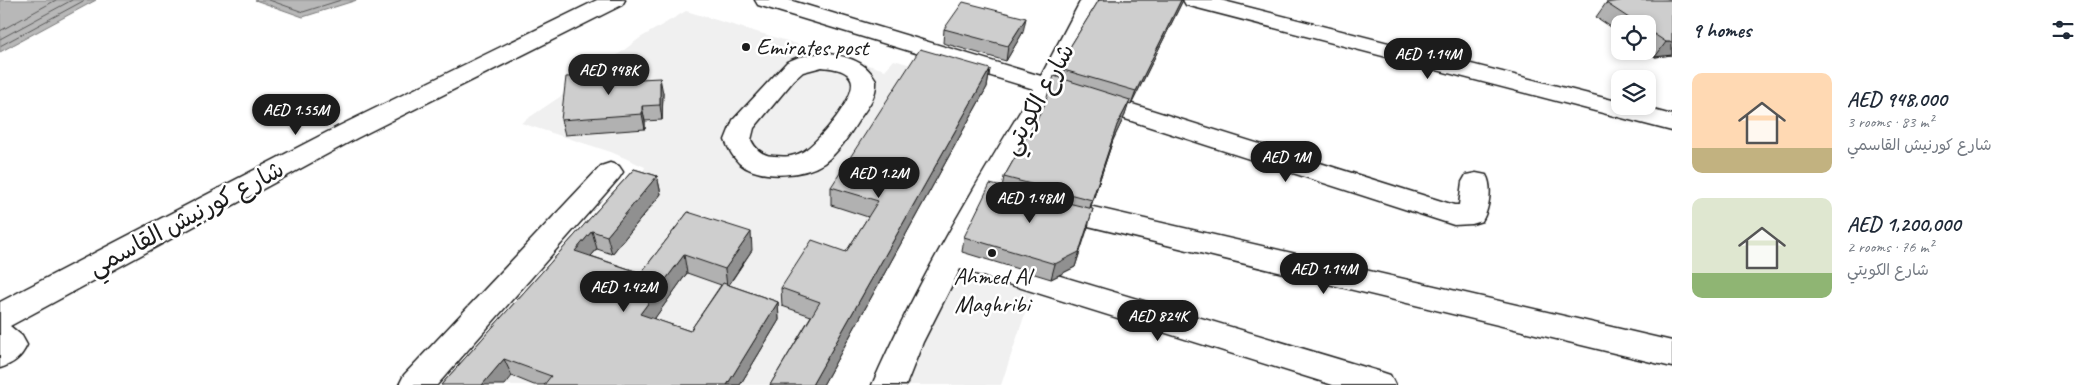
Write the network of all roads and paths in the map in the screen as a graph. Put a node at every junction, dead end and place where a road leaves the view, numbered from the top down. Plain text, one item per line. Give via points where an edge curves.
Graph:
1 (614, 0) edge
2 (766, 0) edge
3 (1092, 0) edge
4 (1194, 0) edge
5 (862, 29) junction
6 (837, 62) junction
7 (1048, 86) junction
8 (1672, 122) edge
9 (610, 172) dead end
10 (1476, 182) dead end
11 (986, 192) junction
12 (952, 255) junction
13 (0, 317) edge
14 (0, 336) edge
15 (0, 354) edge
16 (1672, 354) edge
17 (416, 385) edge
18 (889, 385) edge
19 (1378, 385) edge

1 - 13 street, شارع كورنيش القاسمي via 348,132
2 - 5 street
3 - 7 street, شارع الكويتي
4 - 8 street
5 - 6 street
5 - 7 street
6 - 6 street via 807,62 786,75 742,126 738,140 744,154 760,164 781,167 804,164 820,153 862,97 866,86 862,75
7 - 10 street via 1454,215 1472,214
7 - 11 street, شارع الكويتي
9 - 17 street
11 - 12 street, شارع الكويتي
11 - 16 street
12 - 18 street, شارع الكويتي via 907,342
12 - 19 street
14 - 15 street via 11,345

